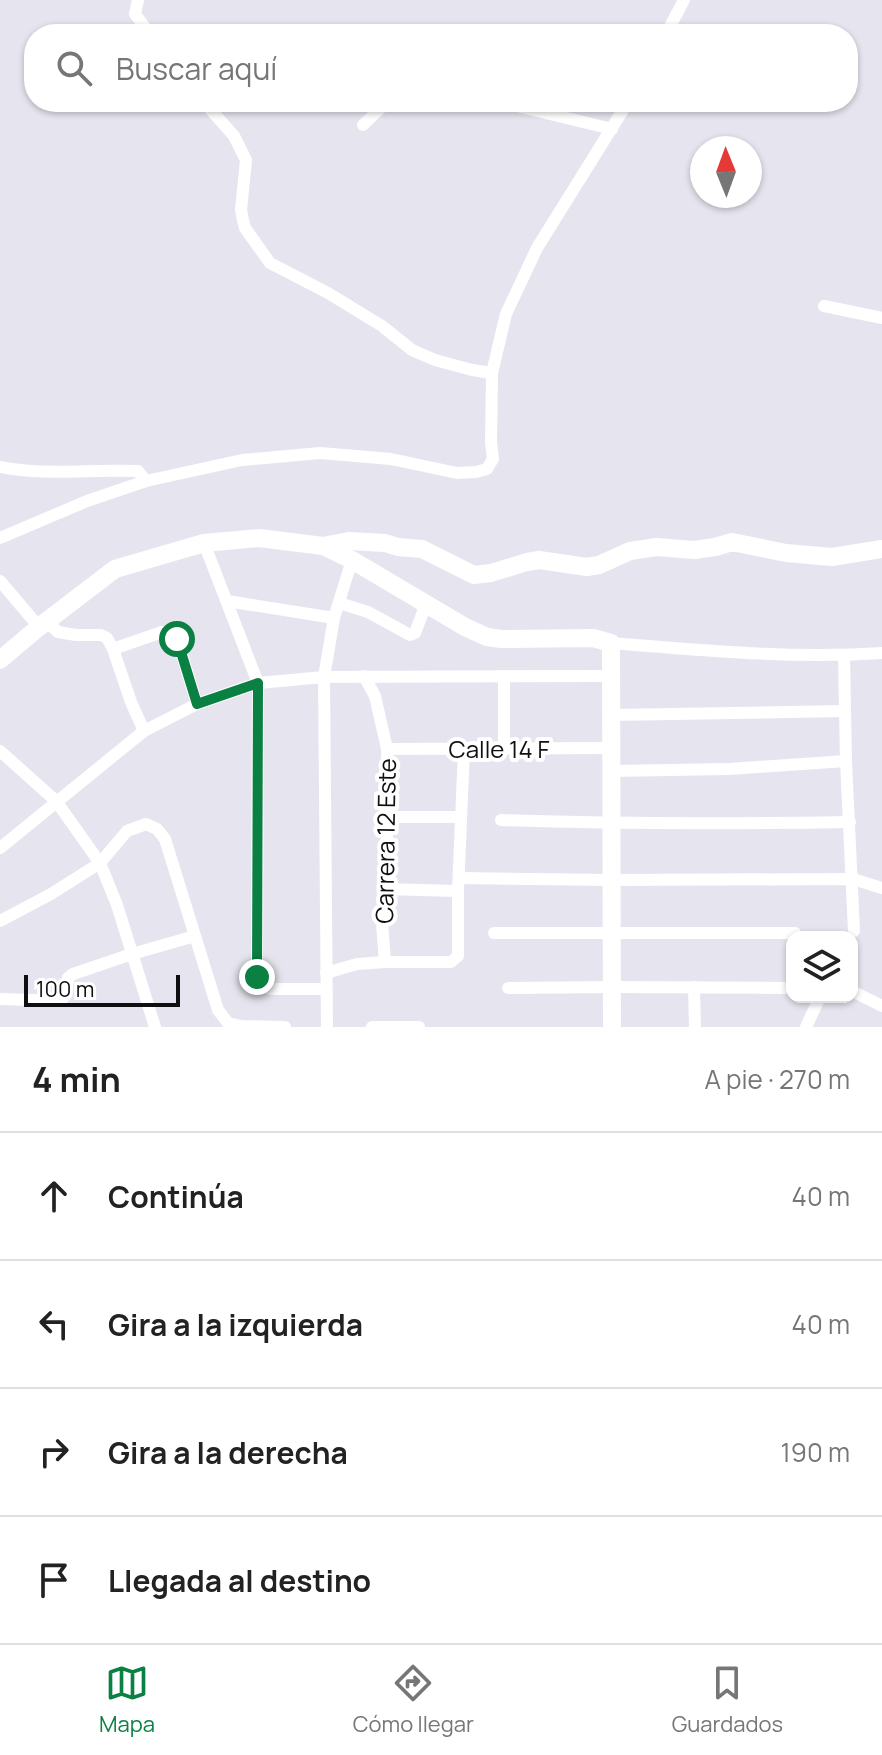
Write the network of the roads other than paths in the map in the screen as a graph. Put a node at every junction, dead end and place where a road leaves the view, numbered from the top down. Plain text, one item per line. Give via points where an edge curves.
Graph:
1 (138, 0) edge
2 (684, 0) edge
3 (142, 24) edge
4 (671, 24) edge
5 (213, 112) edge
6 (377, 112) edge
7 (542, 112) edge
8 (622, 112) edge
9 (363, 125) dead end
10 (612, 129) junction
11 (824, 306) dead end
12 (882, 318) edge
13 (492, 373) junction
14 (0, 467) edge
15 (146, 481) junction
16 (0, 538) edge
17 (204, 543) junction
18 (323, 546) junction
19 (882, 549) edge
20 (352, 560) junction
21 (0, 581) edge
22 (227, 601) junction
23 (339, 603) junction
24 (426, 604) junction
25 (334, 618) junction
26 (42, 624) junction
27 (611, 643) junction
28 (113, 649) junction
29 (882, 653) edge
30 (844, 655) junction
31 (0, 660) edge
32 (364, 676) junction
33 (504, 676) junction
34 (611, 676) junction
35 (324, 677) junction
36 (258, 683) junction
37 (197, 704) junction
38 (845, 711) junction
39 (611, 715) junction
40 (144, 731) junction
41 (504, 748) junction
42 (611, 748) junction
43 (387, 749) junction
44 (464, 749) junction
45 (0, 751) edge
46 (846, 761) junction
47 (611, 771) junction
48 (56, 801) junction
49 (388, 817) junction
50 (461, 817) junction
51 (501, 820) dead end
52 (850, 822) junction
53 (611, 824) junction
54 (0, 848) edge
55 (100, 863) junction
56 (853, 879) junction
57 (611, 880) junction
58 (458, 884) junction
59 (882, 888) edge
60 (385, 889) junction
61 (0, 921) edge
62 (854, 931) dead end
63 (494, 933) dead end
64 (611, 933) junction
65 (786, 933) edge
66 (195, 936) junction
67 (132, 954) junction
68 (385, 962) junction
69 (326, 973) junction
70 (612, 987) junction
71 (694, 987) junction
72 (508, 988) dead end
73 (786, 988) edge
74 (325, 989) junction
75 (858, 994) edge
76 (0, 999) edge
77 (817, 1003) edge
78 (882, 1006) edge
79 (155, 1027) edge
80 (285, 1027) edge
81 (327, 1027) edge
82 (372, 1027) edge
83 (404, 1027) edge
84 (419, 1027) edge
85 (612, 1027) edge
86 (695, 1027) edge
87 (806, 1027) edge

1 - 3 street via 135,14
2 - 4 street
5 - 13 street via 246,160 243,220 270,263 382,326 412,350
6 - 9 street
7 - 10 street
8 - 10 street
10 - 13 street via 537,248 506,314
11 - 12 street
13 - 15 street via 493,459 487,469 457,473 391,459 320,453 242,460
14 - 15 street via 27,472 138,471
15 - 16 street
17 - 18 main road via 259,538
17 - 22 street
17 - 26 main road via 115,569
18 - 19 main road via 349,541 422,549 474,575 539,560 587,567 630,551 694,550 732,542 832,557
18 - 20 main road
20 - 23 street
20 - 24 main road
21 - 26 street
22 - 25 street
22 - 36 street
23 - 24 street via 410,635
23 - 25 street
24 - 27 main road via 487,637 593,638
25 - 35 street
26 - 28 street via 58,632 101,635
26 - 31 main road
27 - 30 street
27 - 34 main road
28 - 37 street via 170,632 177,639
28 - 40 street
29 - 30 street
30 - 38 street
32 - 33 street
32 - 35 street
32 - 43 street, Carrera 12 Este via 375,696
33 - 34 street
33 - 41 street
34 - 39 main road
35 - 36 street
35 - 69 street
36 - 37 street
36 - 74 street via 257,977 262,987 271,989
37 - 40 street
38 - 39 street
38 - 46 street
39 - 42 main road
40 - 48 street
41 - 42 street, Calle 14 F
41 - 44 street, Calle 14 F
42 - 47 main road
43 - 44 street, Calle 14 F
43 - 49 street, Carrera 12 Este
44 - 50 street
45 - 48 street
46 - 47 street
46 - 52 street
47 - 53 main road
48 - 54 street
48 - 55 street
49 - 50 street
49 - 60 street, Carrera 12 Este
50 - 58 street
51 - 53 street
52 - 53 street
52 - 56 street
53 - 57 main road
55 - 61 street
55 - 66 street via 127,831 146,824 157,829 165,839
55 - 67 street
56 - 57 street
56 - 59 street
56 - 62 street
57 - 58 street
57 - 64 main road
58 - 60 street
58 - 68 street via 456,959
60 - 68 street, Carrera 12 Este
63 - 64 street
64 - 65 street
64 - 70 main road
66 - 67 street
66 - 80 street via 218,1010 228,1023
67 - 76 street via 73,974 68,993 58,1001
67 - 79 street
68 - 69 street
69 - 74 street
70 - 71 street
70 - 72 street
70 - 85 main road
71 - 73 street
71 - 86 street
74 - 81 street
75 - 78 street
77 - 87 street
82 - 83 street
83 - 84 street

